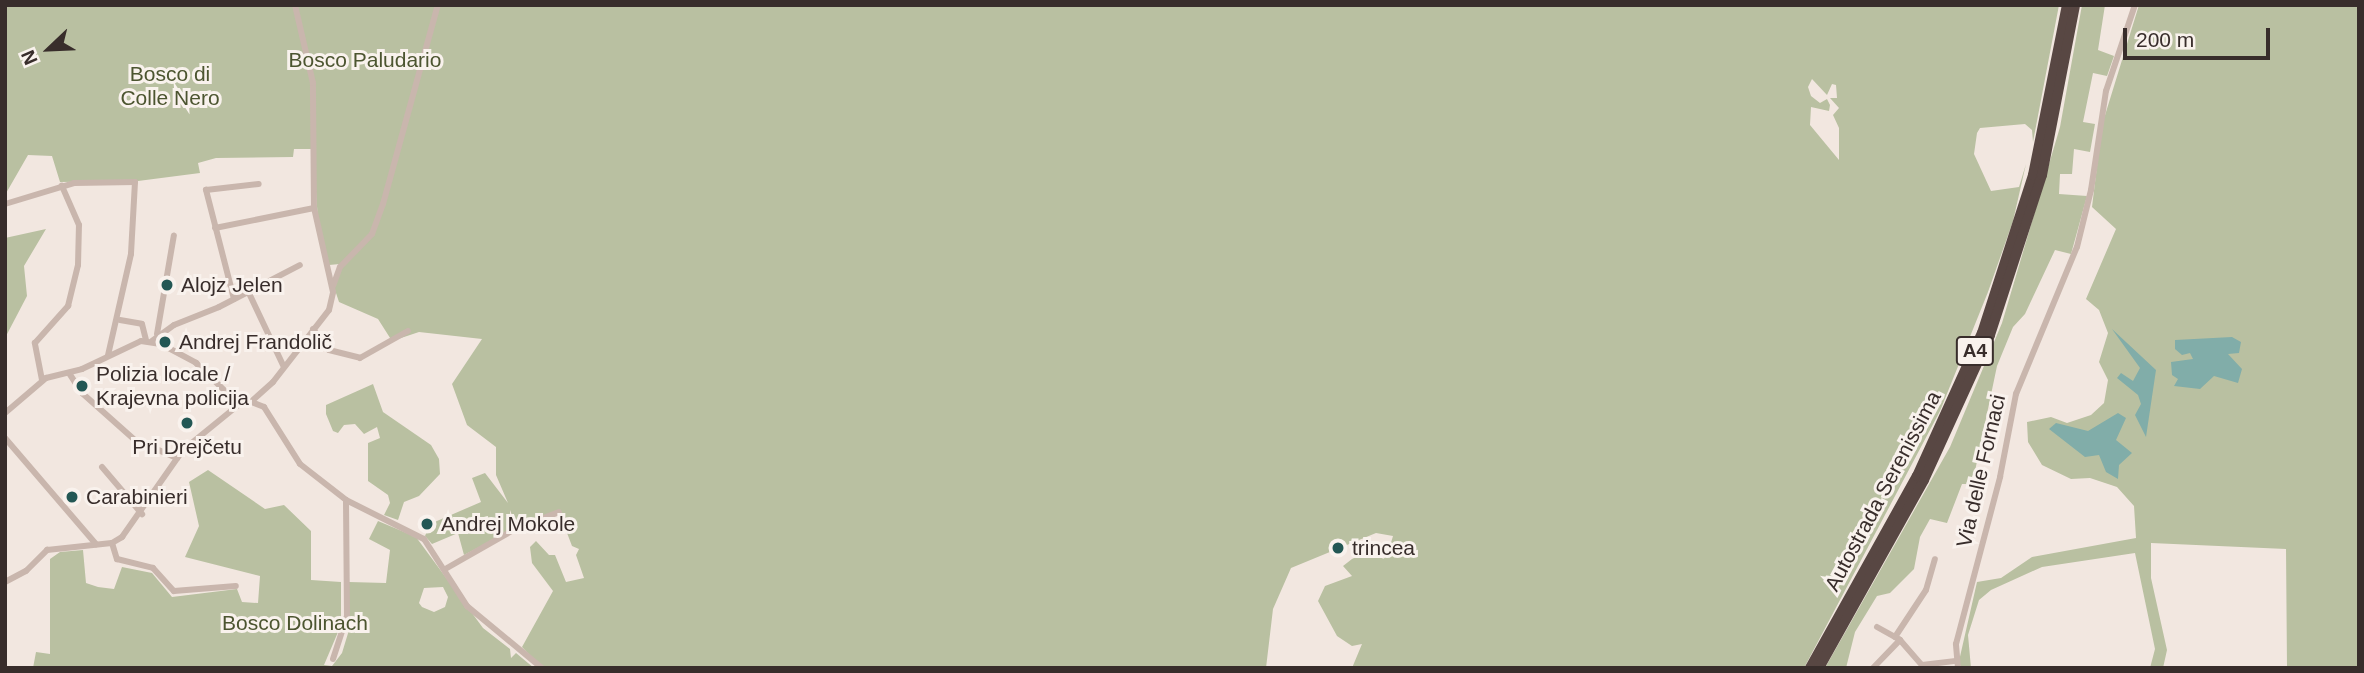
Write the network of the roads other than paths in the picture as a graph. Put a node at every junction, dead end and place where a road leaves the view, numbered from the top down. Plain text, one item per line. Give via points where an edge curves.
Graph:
1 (295, 5) edge
2 (438, 5) edge
3 (2067, 5) edge
4 (2075, 5) edge
5 (2135, 5) edge
6 (259, 184) dead end
7 (62, 186) junction
8 (5, 204) edge
9 (314, 208) junction
10 (215, 228) junction
11 (174, 235) dead end
12 (300, 265) dead end
13 (341, 267) junction
14 (328, 268) junction
15 (248, 291) junction
16 (333, 292) junction
17 (234, 299) junction
18 (120, 320) junction
19 (313, 329) junction
20 (408, 331) dead end
21 (157, 334) junction
22 (149, 340) junction
23 (112, 354) junction
24 (284, 367) junction
25 (69, 373) junction
26 (42, 380) junction
27 (250, 399) junction
28 (5, 413) edge
29 (5, 438) edge
30 (177, 458) junction
31 (102, 467) dead end
32 (346, 500) junction
33 (558, 511) dead end
34 (142, 514) junction
35 (112, 543) junction
36 (96, 544) junction
37 (1935, 559) dead end
38 (447, 568) junction
39 (5, 582) edge
40 (236, 586) dead end
41 (1877, 627) dead end
42 (1897, 639) junction
43 (333, 659) dead end
44 (1957, 664) edge
45 (542, 668) edge
46 (1810, 668) edge
47 (1819, 668) edge
48 (1873, 668) edge

1 - 9 street via 313,100
2 - 13 street via 383,204 362,249
3 - 46 highway, Autostrada Serenissima / A4 via 2034,175 1982,333 1917,476
4 - 47 highway, Autostrada Serenissima / A4 via 2042,176 1990,335 1924,480
5 - 44 street, Via delle Fornaci via 2106,91 2077,247 2016,394
6 - 10 street via 206,190
7 - 8 street
7 - 18 street via 83,181 136,184
7 - 26 street via 79,225 78,265 68,306 35,343
9 - 10 street
9 - 14 street
10 - 17 street
11 - 21 street
12 - 15 street
13 - 14 street
13 - 16 street
14 - 16 street
15 - 17 street
15 - 24 street
16 - 19 street via 329,310
17 - 21 street
18 - 22 street via 142,324
18 - 23 street
19 - 20 street via 329,351 360,358
19 - 24 street
21 - 22 street
22 - 23 street
22 - 27 street via 196,363 226,392
23 - 25 street
24 - 27 street
25 - 26 street
25 - 30 street via 82,393 135,440
26 - 28 street
27 - 30 street
27 - 32 street via 267,411 300,464
29 - 36 street
30 - 34 street
31 - 34 street
32 - 38 street via 416,533
32 - 43 street via 347,616
33 - 38 street
34 - 35 street
35 - 36 street
35 - 40 street via 117,559 153,568 174,591
36 - 39 street via 47,550 26,571
37 - 42 street via 1926,590
38 - 45 street via 467,606
41 - 42 street
42 - 44 street via 1923,665
42 - 48 street

